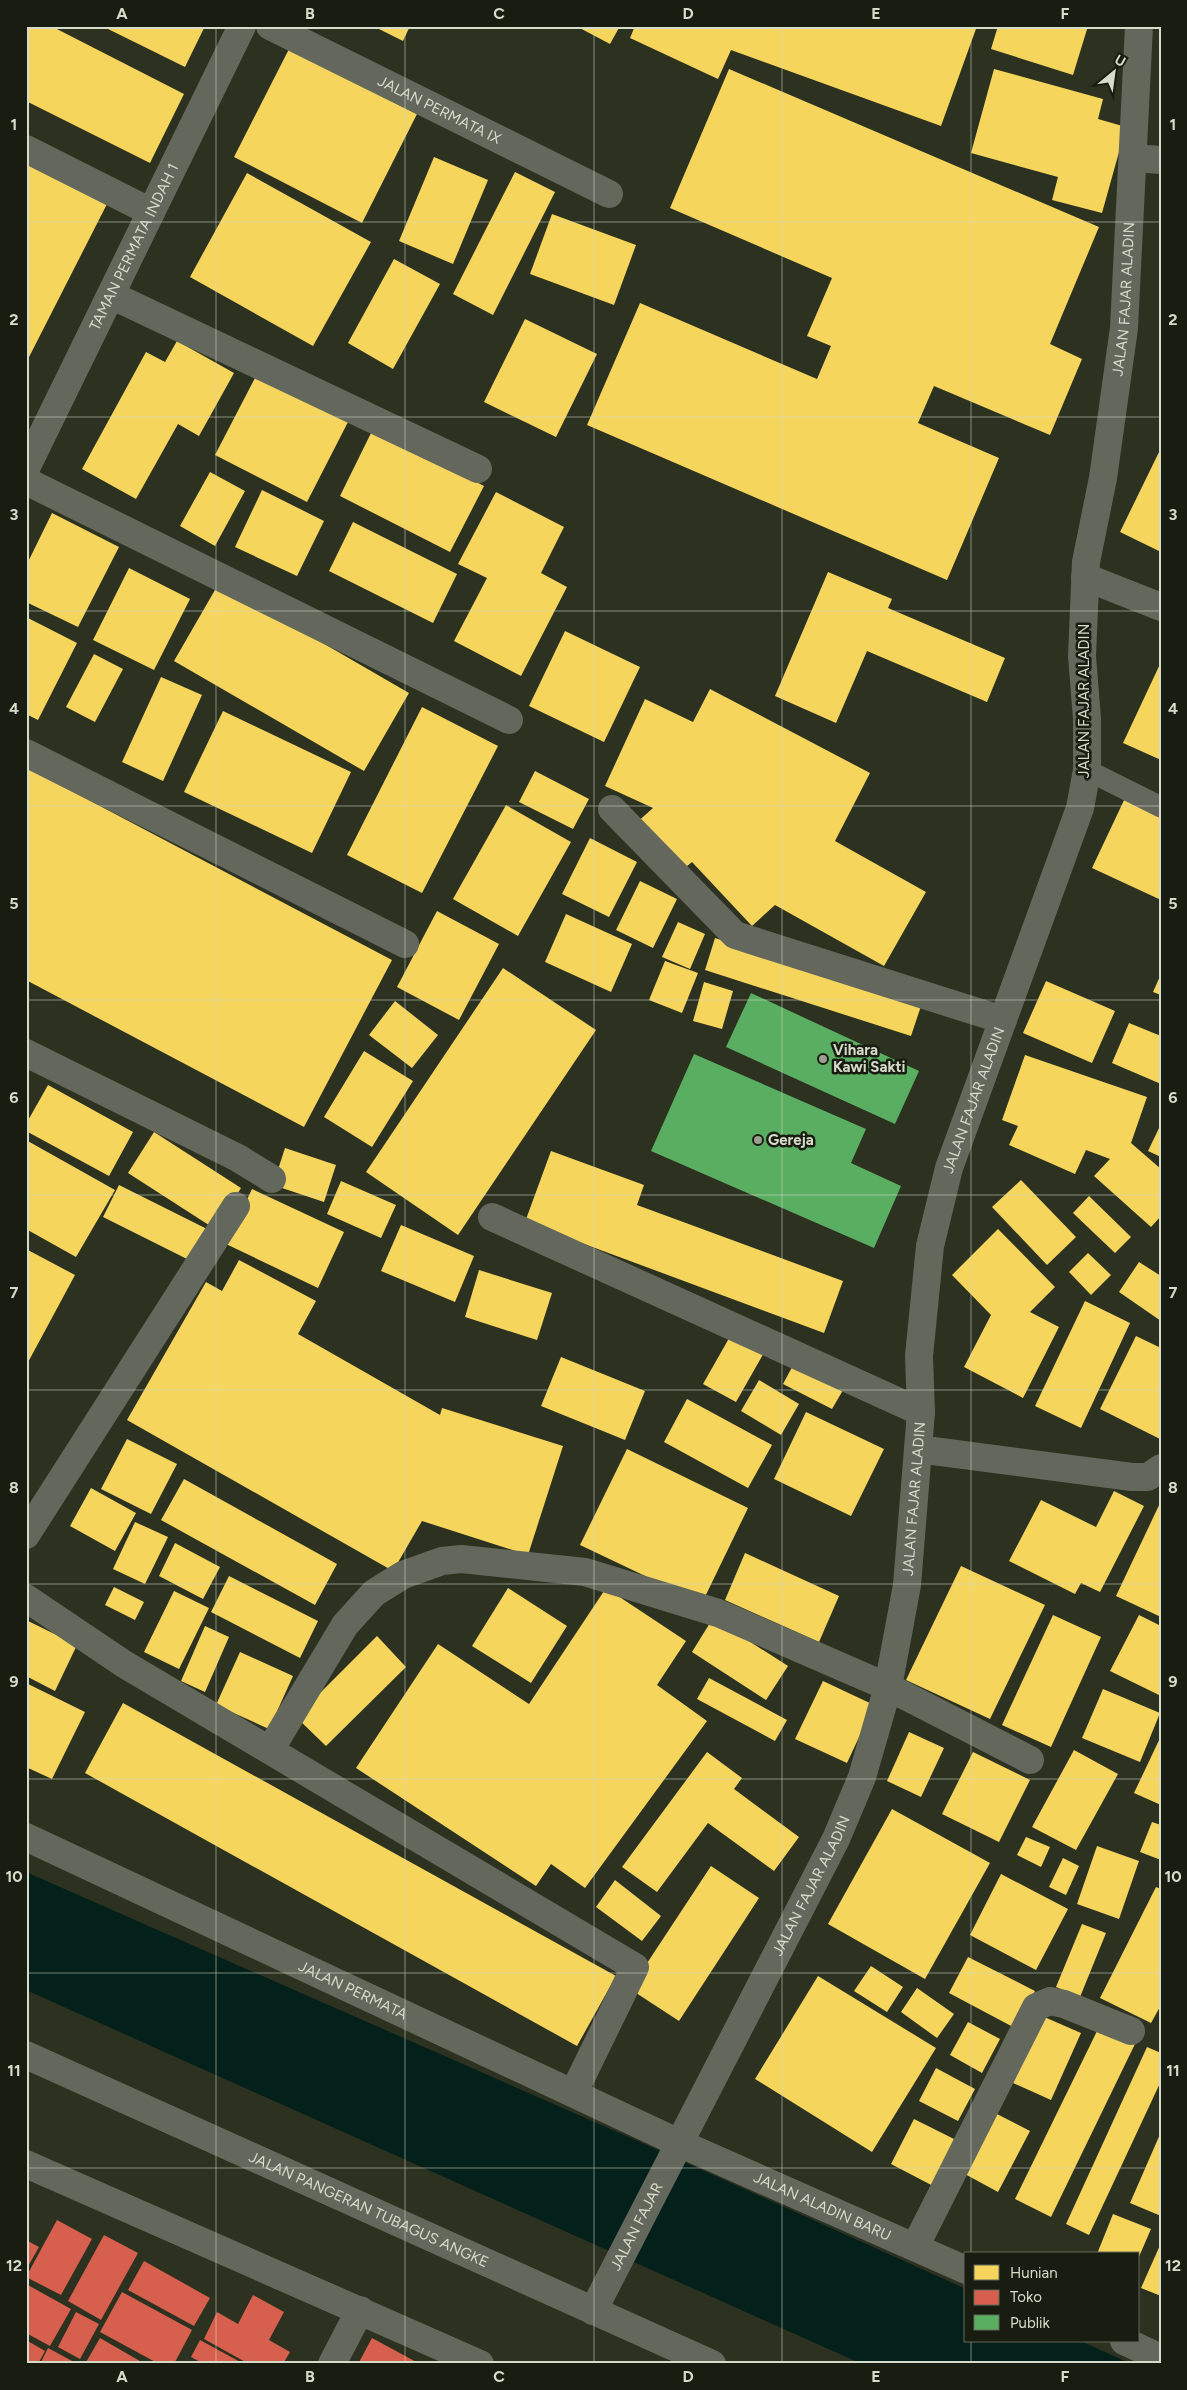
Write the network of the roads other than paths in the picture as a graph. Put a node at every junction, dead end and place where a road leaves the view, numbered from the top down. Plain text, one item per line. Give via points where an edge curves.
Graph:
1 (242, 26) edge
2 (270, 26) edge
3 (1139, 26) edge
4 (26, 149) edge
5 (1133, 158) junction
6 (1161, 160) edge
7 (609, 194) dead end
8 (152, 212) junction
9 (111, 295) junction
10 (35, 426) edge
11 (26, 468) edge
12 (478, 469) dead end
13 (26, 481) edge
14 (1086, 570) junction
15 (1161, 589) edge
16 (1161, 607) edge
17 (509, 720) dead end
18 (26, 753) edge
19 (1087, 770) junction
20 (1161, 807) edge
21 (612, 809) dead end
22 (405, 944) dead end
23 (1003, 1020) junction
24 (26, 1053) edge
25 (272, 1178) dead end
26 (236, 1206) dead end
27 (492, 1217) dead end
28 (921, 1412) junction
29 (918, 1449) junction
30 (1161, 1468) edge
31 (26, 1535) edge
32 (26, 1598) edge
33 (888, 1687) junction
34 (270, 1750) junction
35 (1030, 1760) dead end
36 (26, 1837) edge
37 (1131, 2031) dead end
38 (26, 2054) edge
39 (574, 2092) junction
40 (676, 2148) junction
41 (26, 2164) edge
42 (915, 2247) junction
43 (964, 2269) edge
44 (598, 2301) junction
45 (360, 2310) junction
46 (1126, 2342) edge
47 (1161, 2358) edge
48 (332, 2364) edge
49 (480, 2364) edge
50 (712, 2364) edge

1 - 8 street, TAMAN PERMATA INDAH 1
2 - 7 street, JALAN PERMATA IX
3 - 5 street, JALAN FAJAR ALADIN
4 - 8 street
5 - 6 street
5 - 14 street, JALAN FAJAR ALADIN via 1123,338
8 - 9 street, TAMAN PERMATA INDAH 1
9 - 10 street, TAMAN PERMATA INDAH 1
9 - 12 street
10 - 11 street, TAMAN PERMATA INDAH 1
13 - 17 street
14 - 15 street
14 - 16 street
14 - 19 street, JALAN FAJAR ALADIN via 1082,656
18 - 22 street
19 - 20 lane
19 - 23 street, JALAN FAJAR ALADIN via 1080,808
21 - 23 street via 735,935
23 - 28 street, JALAN FAJAR ALADIN via 949,1168 930,1246 919,1356
24 - 25 street
26 - 31 street
27 - 28 street
28 - 29 street, JALAN FAJAR ALADIN
29 - 30 street via 1132,1477 1148,1477
29 - 33 street, JALAN FAJAR ALADIN via 907,1585
32 - 34 street via 124,1664
33 - 34 street via 718,1613 585,1572 460,1559 442,1561 403,1575 374,1593 345,1626
33 - 35 street
33 - 40 street, JALAN FAJAR ALADIN via 862,1777 836,1839
34 - 39 street via 634,1967
36 - 39 street, JALAN PERMATA
37 - 42 street via 1064,2004 1050,2001 1036,2007
38 - 44 street, JALAN PANGERAN TUBAGUS ANGKE
39 - 40 street, JALAN PERMATA
40 - 42 street, JALAN ALADIN BARU
40 - 44 street, JALAN FAJAR
41 - 45 street
42 - 43 street, JALAN ALADIN BARU
44 - 50 street, JALAN PANGERAN TUBAGUS ANGKE
45 - 48 street
45 - 49 street
46 - 47 street

